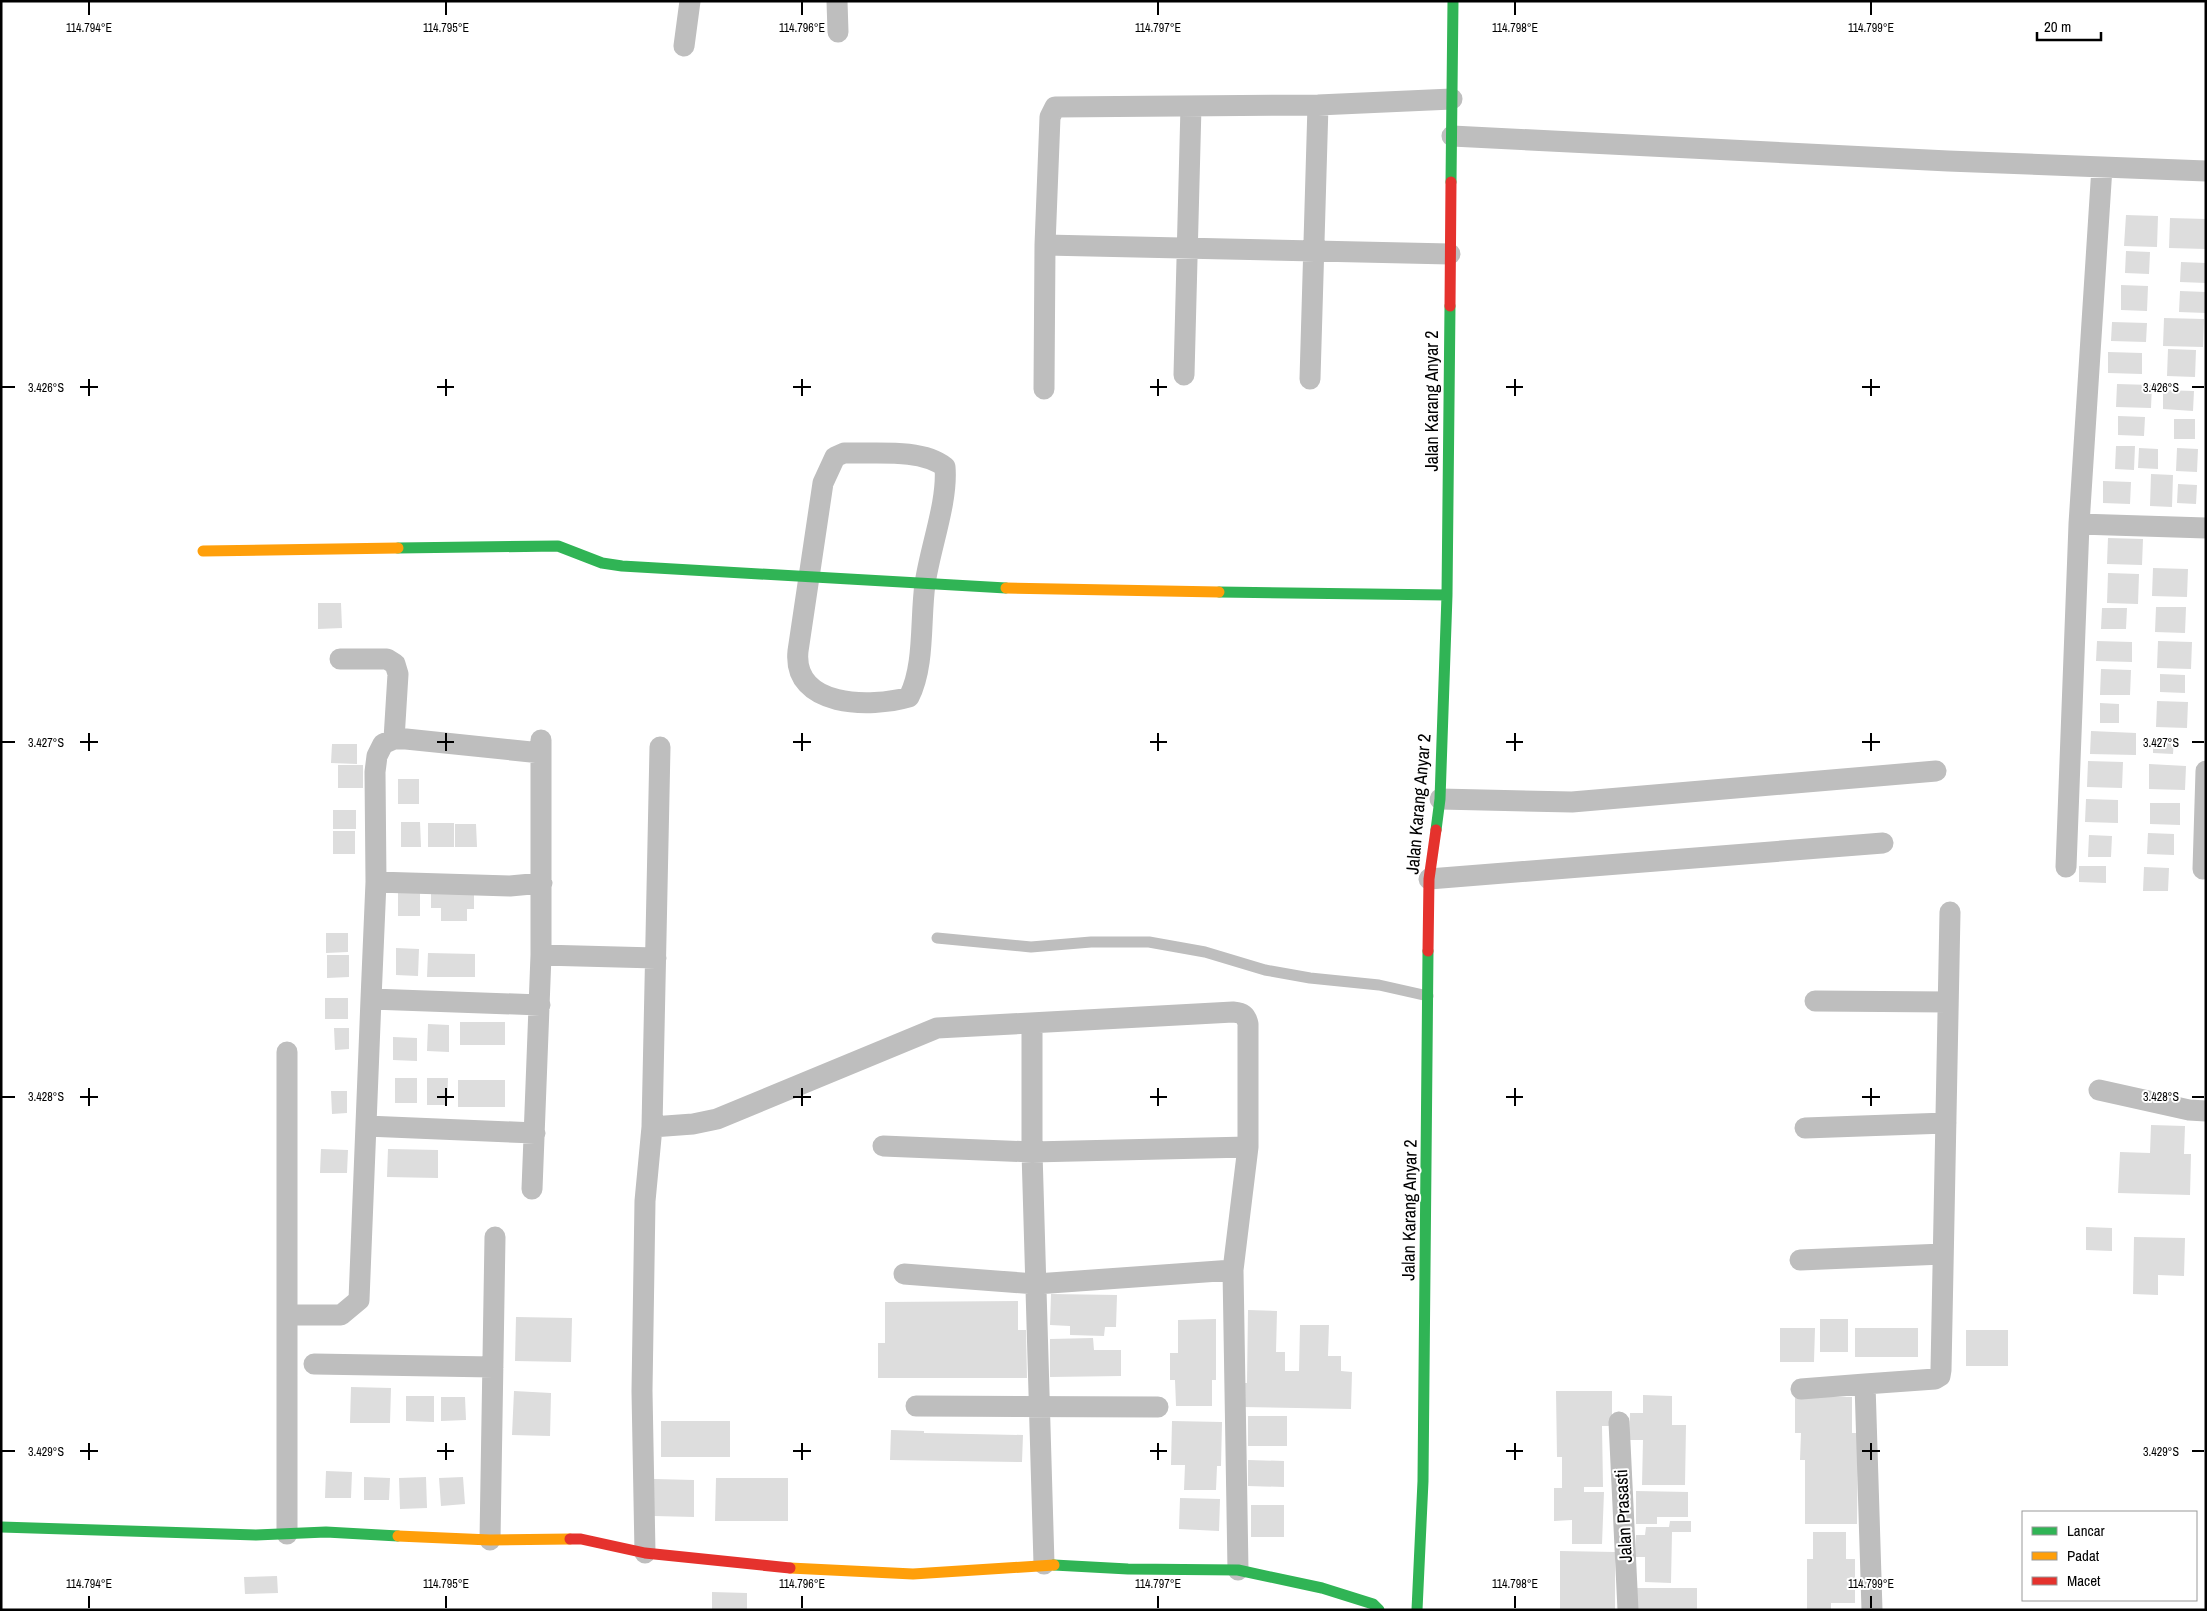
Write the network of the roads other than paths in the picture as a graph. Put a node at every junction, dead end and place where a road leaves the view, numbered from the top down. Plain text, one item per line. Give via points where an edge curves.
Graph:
1 (690, 1) edge
2 (837, 1) edge
3 (1453, 1) edge
4 (838, 32) dead end
5 (684, 46) dead end
6 (1452, 99) junction
7 (1318, 105) junction
8 (1191, 106) junction
9 (1452, 136) junction
10 (2102, 166) junction
11 (2206, 171) edge
12 (1045, 245) junction
13 (1187, 248) junction
14 (1314, 251) junction
15 (1450, 254) junction
16 (1184, 375) dead end
17 (1310, 379) dead end
18 (1044, 389) dead end
19 (2079, 524) junction
20 (2206, 528) edge
21 (203, 551) dead end
22 (809, 577) junction
23 (925, 584) junction
24 (1447, 595) junction
25 (340, 659) dead end
26 (394, 739) junction
27 (660, 747) dead end
28 (1936, 771) dead end
29 (2206, 771) edge
30 (1440, 799) junction
31 (1883, 843) dead end
32 (2066, 867) dead end
33 (2203, 869) dead end
34 (1429, 879) junction
35 (376, 882) junction
36 (542, 883) junction
37 (1950, 912) dead end
38 (937, 938) dead end
39 (541, 955) junction
40 (656, 958) junction
41 (1428, 996) junction
42 (371, 999) junction
43 (1815, 1001) dead end
44 (1948, 1002) junction
45 (540, 1005) junction
46 (1032, 1024) junction
47 (287, 1052) dead end
48 (2099, 1090) dead end
49 (2206, 1111) edge
50 (1946, 1123) junction
51 (366, 1126) junction
52 (652, 1127) junction
53 (1805, 1128) dead end
54 (535, 1133) junction
55 (883, 1146) dead end
56 (1248, 1148) junction
57 (1032, 1152) junction
58 (532, 1189) dead end
59 (495, 1237) dead end
60 (1943, 1254) junction
61 (1800, 1260) dead end
62 (1233, 1270) junction
63 (904, 1274) dead end
64 (1036, 1284) junction
65 (287, 1315) junction
66 (314, 1364) dead end
67 (492, 1367) junction
68 (1865, 1384) junction
69 (1801, 1389) dead end
70 (916, 1406) dead end
71 (1041, 1407) junction
72 (1158, 1408) dead end
73 (1619, 1422) dead end
74 (1, 1527) edge
75 (287, 1534) junction
76 (490, 1540) junction
77 (645, 1552) junction
78 (1044, 1564) junction
79 (1238, 1570) junction
80 (1380, 1610) edge
81 (1417, 1610) edge
82 (1628, 1610) edge
83 (1872, 1610) edge

1 - 5 street
2 - 4 street
3 - 6 street, Jalan Karang Anyar 2
6 - 7 street
6 - 9 street, Jalan Karang Anyar 2
7 - 8 street
7 - 14 street
8 - 12 street via 1055,107 1050,117
8 - 13 street
9 - 10 street
9 - 15 street, Jalan Karang Anyar 2
10 - 11 street
10 - 19 street
12 - 13 street
12 - 18 street
13 - 14 street
13 - 16 street
14 - 15 street
14 - 17 street
15 - 24 street, Jalan Karang Anyar 2
19 - 20 street
19 - 32 street
21 - 22 street via 558,546 602,563 622,566
22 - 23 street
22 - 23 street via 797,659 802,678 818,694 868,704 909,698 916,677
22 - 23 street via 823,483 835,457 844,453 921,455 945,467 946,478
23 - 24 street via 1043,590
24 - 30 street, Jalan Karang Anyar 2
25 - 26 street via 387,659 395,664 398,674
26 - 35 street via 383,744 377,756
26 - 36 street via 541,746
27 - 40 street
28 - 30 street via 1572,802
29 - 33 street
30 - 34 street, Jalan Karang Anyar 2
31 - 34 street
34 - 41 street, Jalan Karang Anyar 2
35 - 36 street via 510,886
35 - 42 street
36 - 39 street
37 - 44 street
38 - 41 lane via 1031,948 1091,942 1149,942 1205,952 1265,970 1379,985
39 - 40 street
39 - 45 street
40 - 52 street
41 - 81 street, Jalan Karang Anyar 2 via 1424,1481
42 - 45 street
42 - 51 street
43 - 44 street
44 - 50 street
45 - 54 street
46 - 52 street via 937,1028 717,1119
46 - 56 street via 1242,1013 1248,1024
46 - 57 street
47 - 65 street
48 - 49 street
50 - 53 street
50 - 60 street
51 - 54 street
51 - 65 street via 358,1300 342,1315
52 - 77 street via 645,1221 642,1391
54 - 58 street
55 - 57 street
56 - 57 street
56 - 62 street
57 - 64 street
59 - 67 street
60 - 61 street
60 - 68 street via 1940,1376
62 - 64 street
62 - 79 street
63 - 64 street
64 - 71 street
65 - 75 street
66 - 67 street
67 - 76 street
68 - 69 street
68 - 83 street
70 - 71 street
71 - 72 street
71 - 78 street
73 - 82 street, Jalan Prasasti
74 - 75 street
75 - 76 street via 326,1532
76 - 77 street via 581,1539
77 - 78 street via 765,1567 913,1574
78 - 79 street
79 - 80 street via 1322,1588 1373,1604

